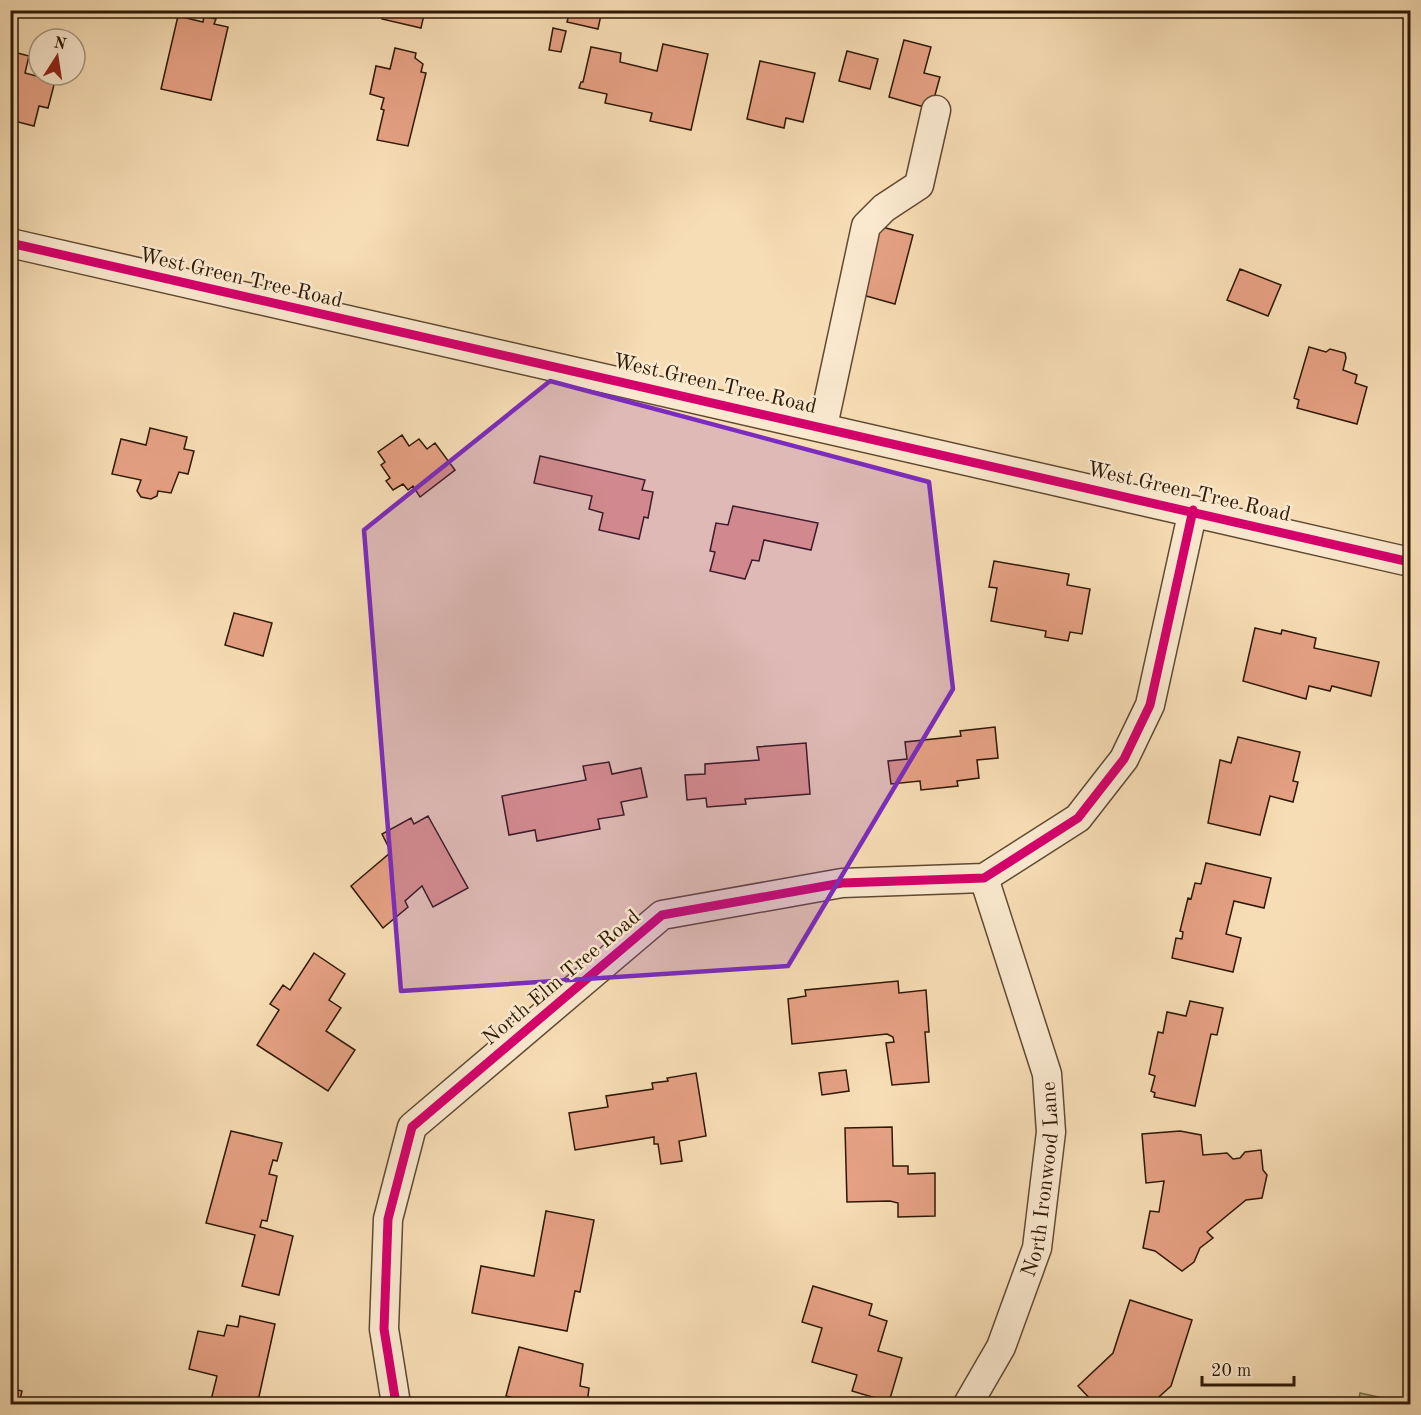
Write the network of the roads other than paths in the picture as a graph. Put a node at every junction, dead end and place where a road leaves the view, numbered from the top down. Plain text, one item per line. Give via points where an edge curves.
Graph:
1 (936, 110) dead end
2 (10, 243) edge
3 (823, 426) junction
4 (1192, 510) junction
5 (1410, 561) edge
6 (984, 878) junction
7 (396, 1404) edge
8 (968, 1404) edge

1 - 3 street via 919,184 866,226
2 - 3 street, West Green Tree Road
3 - 4 street, West Green Tree Road
4 - 5 street, West Green Tree Road
4 - 6 street via 1150,705 1124,759 1078,818
6 - 7 street, North Elm Tree Road via 842,883 662,915 412,1126 388,1219 384,1329
6 - 8 street, North Ironwood Lane via 1047,1074 1051,1132 1037,1248 1001,1347

